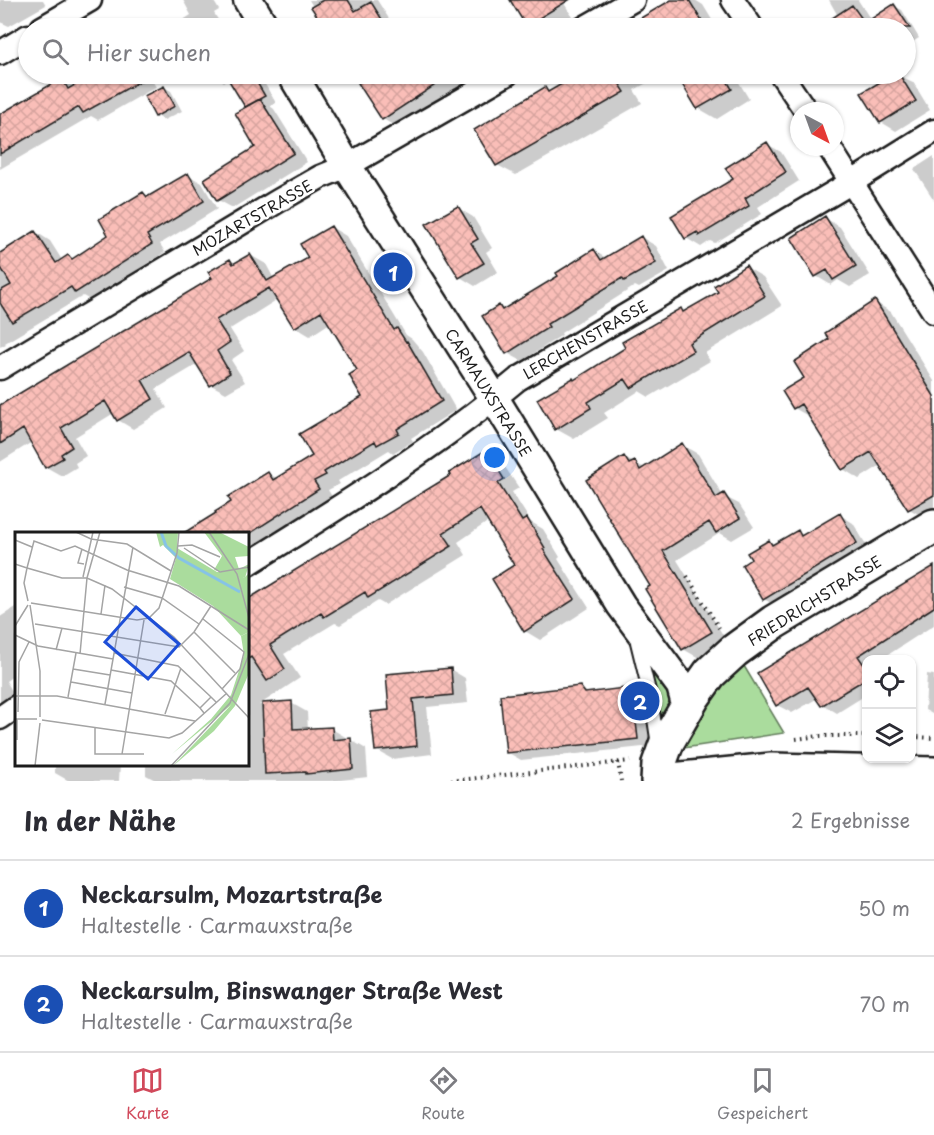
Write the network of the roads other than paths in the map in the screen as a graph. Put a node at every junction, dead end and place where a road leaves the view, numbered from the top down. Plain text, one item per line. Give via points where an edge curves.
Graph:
1 (90, 0) edge
2 (248, 0) edge
3 (633, 0) edge
4 (733, 0) edge
5 (59, 18) edge
6 (259, 18) edge
7 (602, 18) edge
8 (745, 18) edge
9 (18, 42) edge
10 (0, 53) edge
11 (298, 84) edge
12 (490, 84) edge
13 (788, 84) edge
14 (800, 102) edge
15 (934, 131) edge
16 (835, 156) edge
17 (347, 166) junction
18 (852, 182) junction
19 (934, 312) edge
20 (0, 368) edge
21 (494, 398) junction
22 (934, 526) edge
23 (249, 563) edge
24 (621, 605) junction
25 (15, 708) edge
26 (687, 708) junction
27 (0, 718) edge
28 (660, 773) edge
29 (934, 774) edge

1 - 5 street
2 - 6 street
3 - 7 street
4 - 8 street
9 - 10 street
11 - 17 street, CARMAUXSTRASSE
12 - 17 street, MOZARTSTRASSE
13 - 14 street
15 - 18 street, LERCHENSTRASSE
16 - 18 street
17 - 20 street, MOZARTSTRASSE via 278,201
17 - 21 street, CARMAUXSTRASSE
18 - 19 street
18 - 21 street, LERCHENSTRASSE via 518,378
21 - 23 street, LERCHENSTRASSE via 383,478
21 - 24 street, CARMAUXSTRASSE
22 - 26 main road, FRIEDRICHSTRASSE via 774,622 734,651 710,673
24 - 26 street, CARMAUXSTRASSE via 681,686
24 - 28 lane via 642,656
25 - 27 street
26 - 28 main road, FRIEDRICHSTRASSE via 667,742
28 - 29 main road via 772,770

